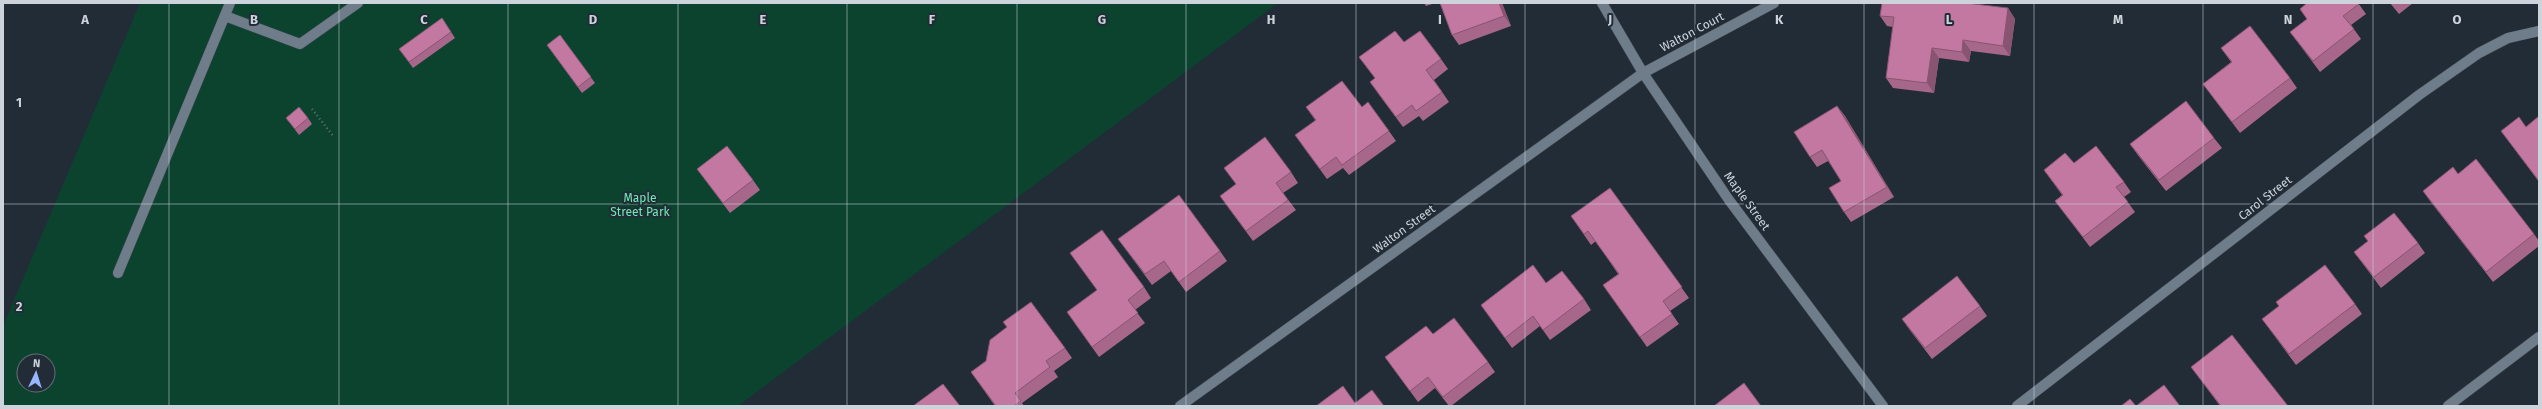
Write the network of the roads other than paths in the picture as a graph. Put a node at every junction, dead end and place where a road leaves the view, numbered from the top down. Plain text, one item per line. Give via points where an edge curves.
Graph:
1 (230, 3) edge
2 (358, 3) edge
3 (1602, 3) edge
4 (1774, 3) edge
5 (225, 16) junction
6 (2539, 31) edge
7 (1643, 73) junction
8 (118, 273) dead end
9 (2539, 337) edge
10 (1180, 406) edge
11 (1883, 406) edge
12 (2017, 406) edge
13 (2448, 406) edge

1 - 5 street
2 - 5 street via 300,44
3 - 7 street, Maple Street
4 - 7 street, Walton Court
5 - 8 street
6 - 12 street, Carol Street via 2508,38 2479,54 2419,95
7 - 10 street, Walton Street
7 - 11 street, Maple Street via 1729,200
9 - 13 street

